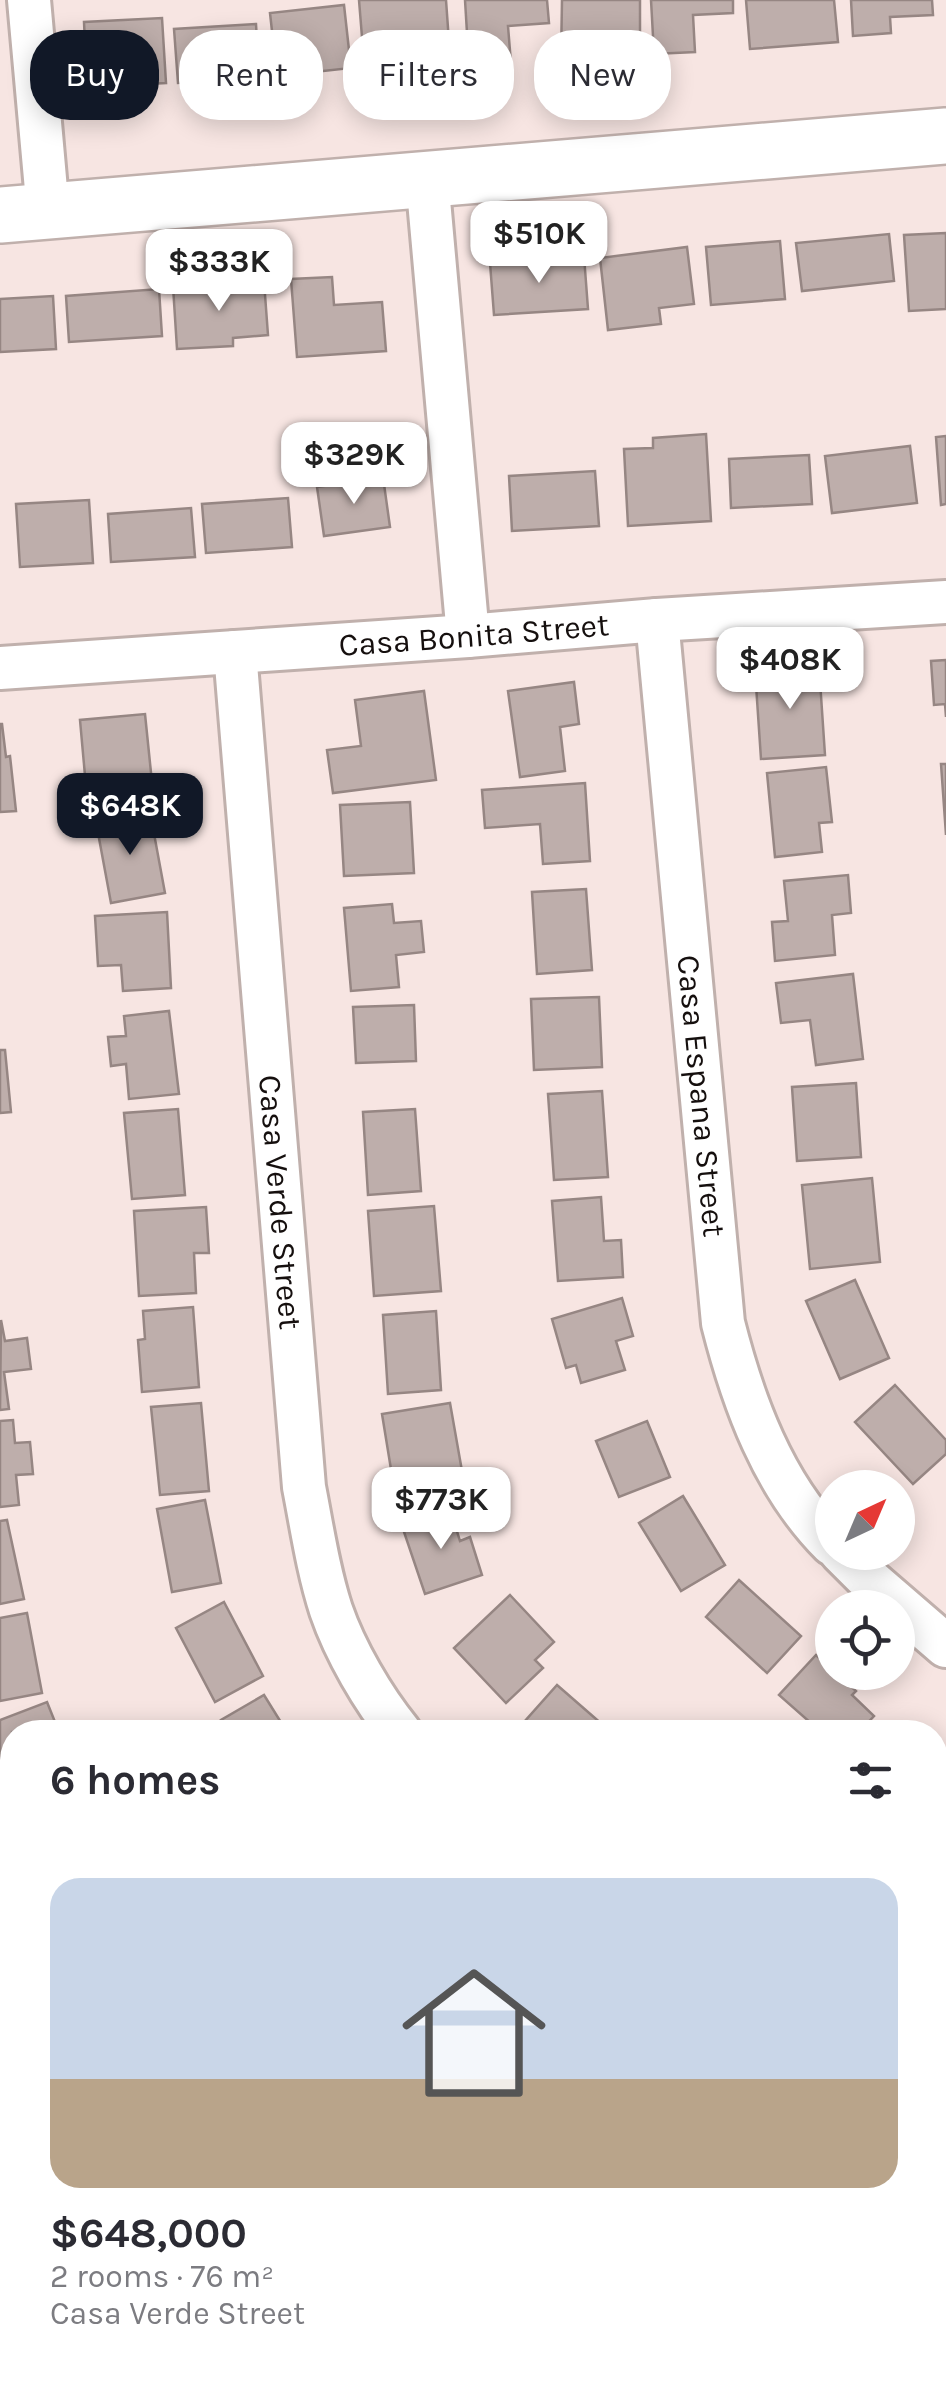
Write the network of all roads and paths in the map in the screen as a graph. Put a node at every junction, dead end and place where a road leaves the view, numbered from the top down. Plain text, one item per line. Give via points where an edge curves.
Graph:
1 (29, 0) edge
2 (946, 136) edge
3 (427, 178) junction
4 (24, 213) edge
5 (946, 602) edge
6 (658, 620) junction
7 (468, 636) junction
8 (235, 652) junction
9 (0, 668) edge
10 (815, 1523) edge
11 (861, 1570) edge
12 (946, 1646) edge
13 (391, 1720) edge

1 - 4 street
2 - 3 street
3 - 4 street
3 - 7 street
5 - 6 street, Casa Bonita Street
6 - 7 street, Casa Bonita Street
6 - 10 street, Casa Espana Street via 723,1323 750,1415
7 - 8 street, Casa Bonita Street
8 - 9 street, Casa Bonita Street
8 - 13 street, Casa Verde Street via 304,1487 332,1613 370,1694
11 - 12 street

